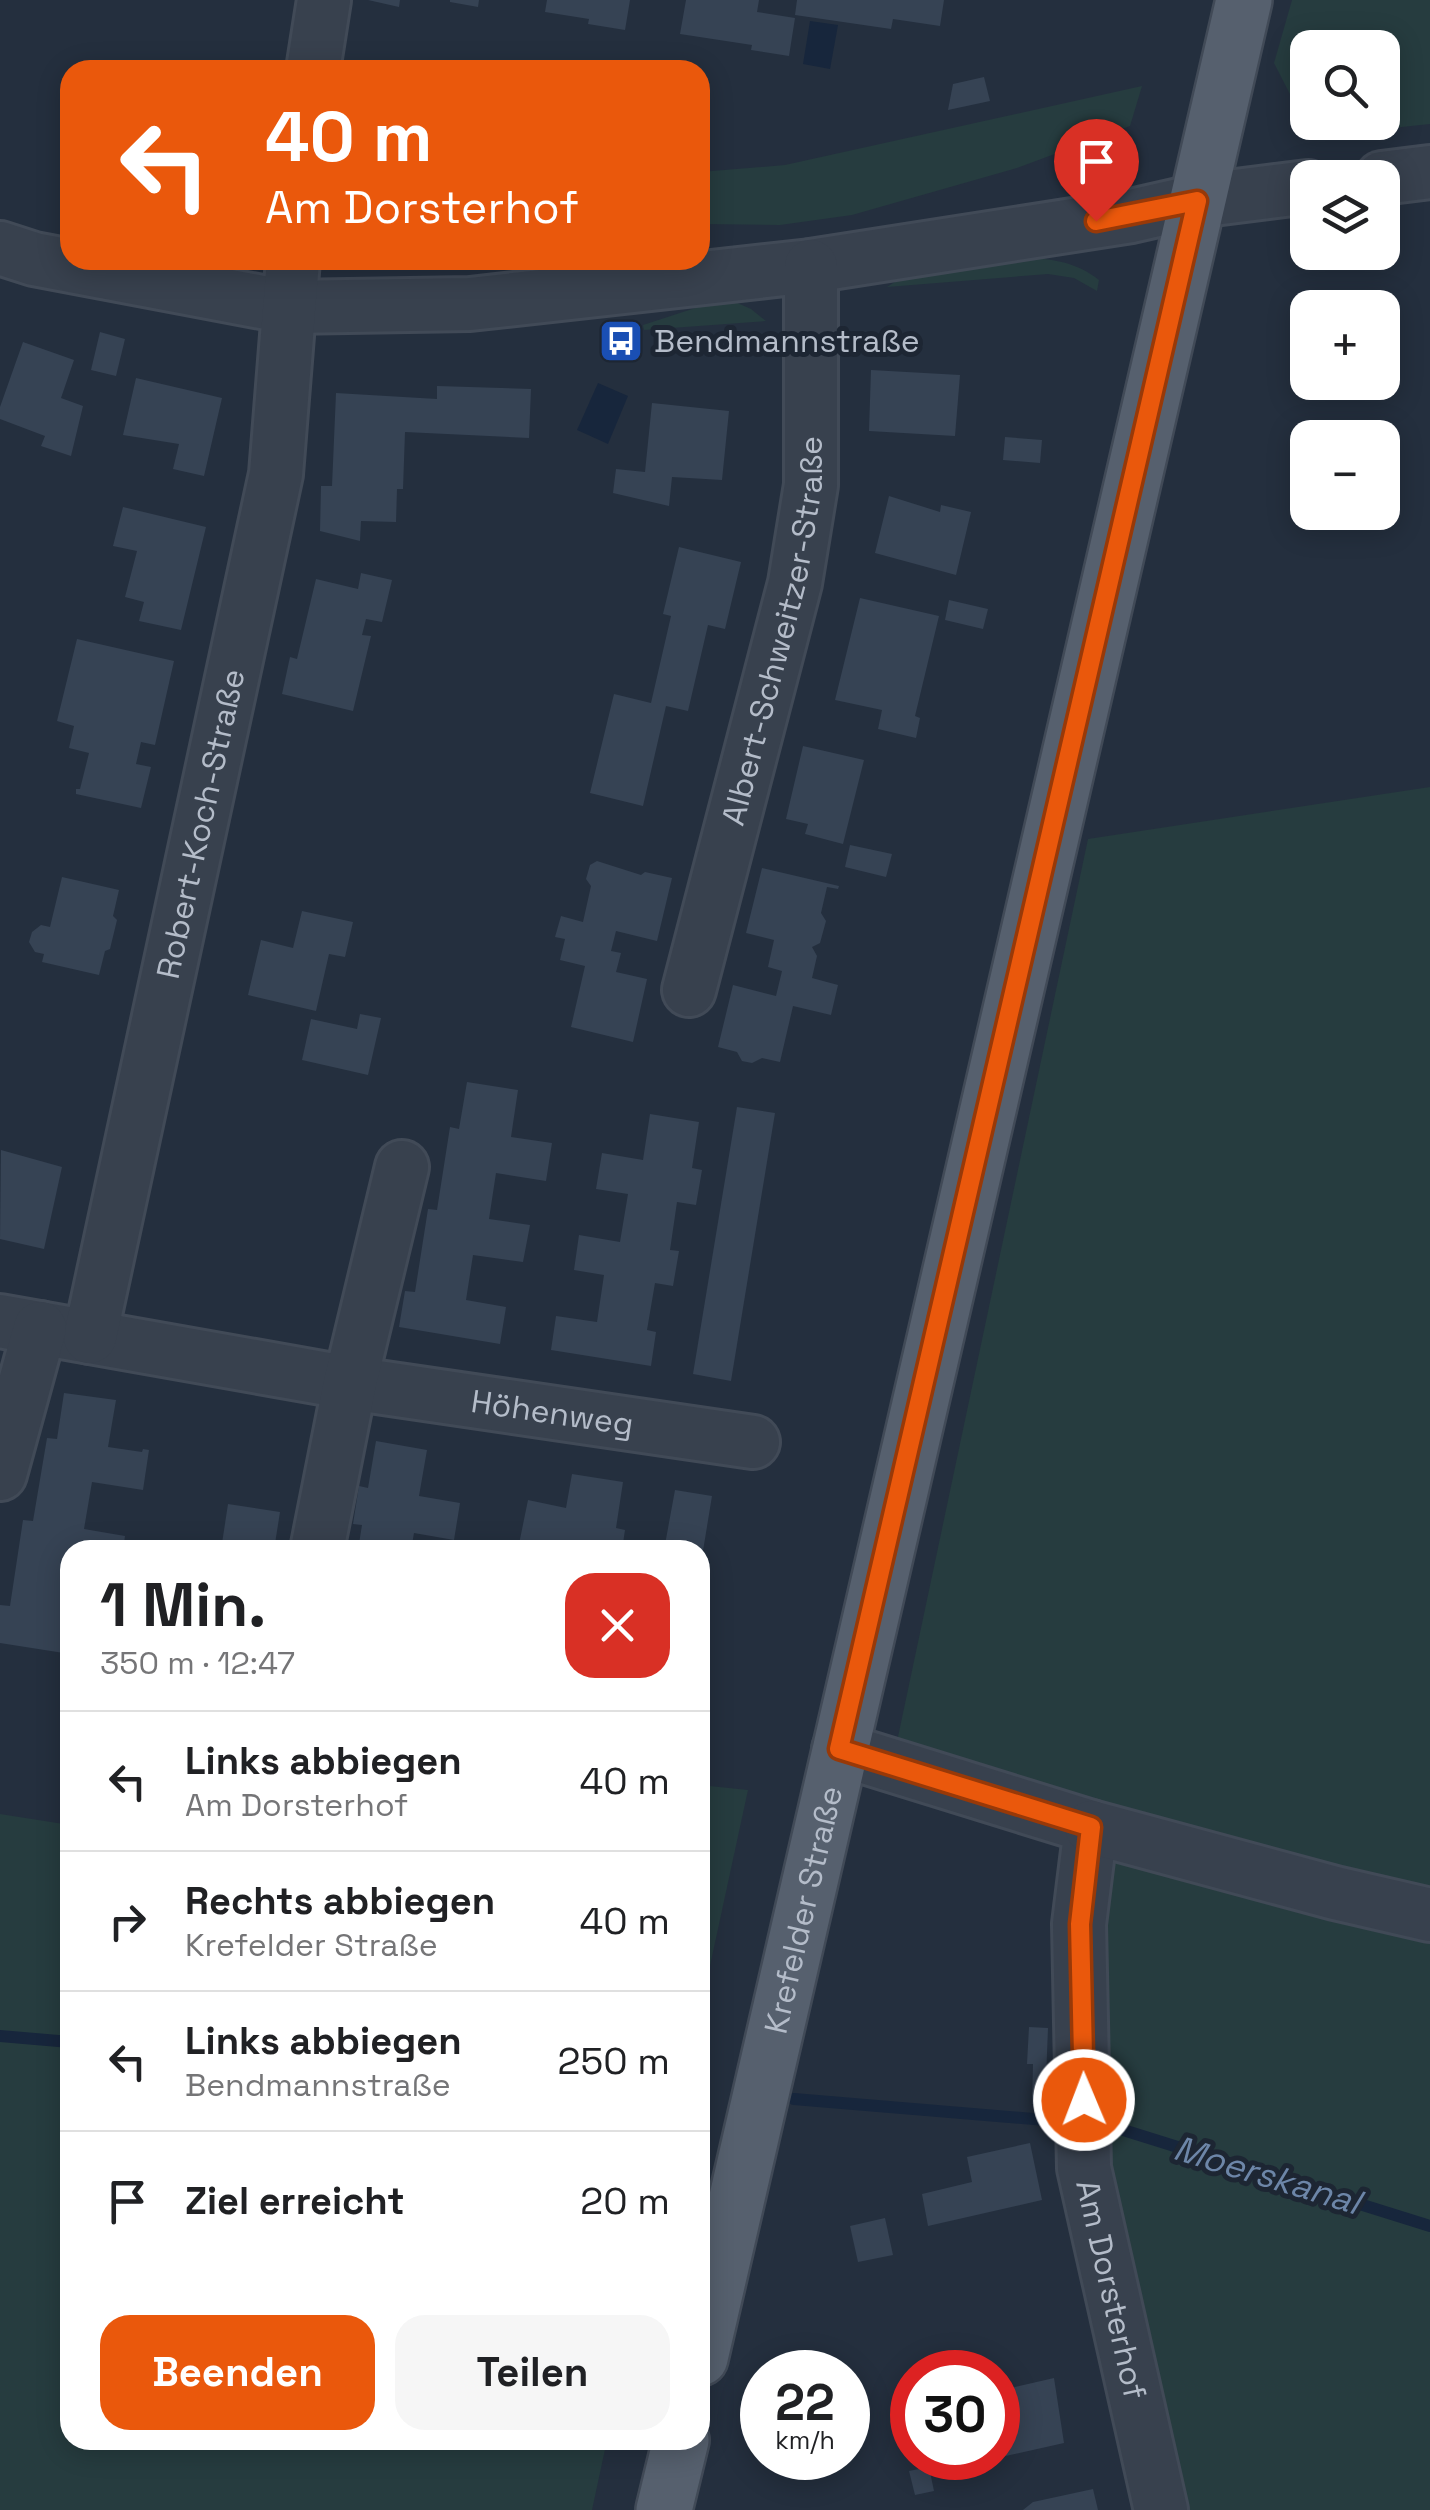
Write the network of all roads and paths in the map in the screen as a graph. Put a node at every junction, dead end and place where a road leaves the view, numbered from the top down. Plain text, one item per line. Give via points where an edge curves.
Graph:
1 (324, 0) edge
2 (1244, 0) edge
3 (315, 60) edge
4 (1430, 172) edge
5 (1400, 176) edge
6 (1290, 189) edge
7 (1197, 201) junction
8 (0, 248) edge
9 (60, 262) edge
10 (811, 266) junction
11 (141, 270) edge
12 (291, 284) edge
13 (689, 990) dead end
14 (402, 1167) dead end
15 (20, 1324) edge
16 (90, 1336) junction
17 (350, 1383) junction
18 (753, 1442) dead end
19 (0, 1474) edge
20 (319, 1540) edge
21 (839, 1749) junction
22 (1091, 1827) junction
23 (1430, 1915) edge
24 (710, 2314) edge
25 (679, 2450) edge
26 (664, 2510) edge
27 (1161, 2510) edge

1 - 3 street
2 - 7 main road, Krefelder Straße
4 - 5 street
6 - 7 street
7 - 10 street
7 - 21 main road, Krefelder Straße
8 - 9 street
10 - 12 street via 470,304
10 - 13 street, Albert-Schweitzer-Straße via 811,485 795,583
11 - 12 street
12 - 16 street, Robert-Koch-Straße via 276,474
14 - 17 street
15 - 16 street, Höhenweg
15 - 19 street, Höhenweg
16 - 17 street, Höhenweg
17 - 18 street, Höhenweg
17 - 20 street
21 - 22 street
21 - 24 main road, Krefelder Straße
22 - 23 street
22 - 27 street, Am Dorsterhof via 1080,1924 1084,2168
25 - 26 main road

